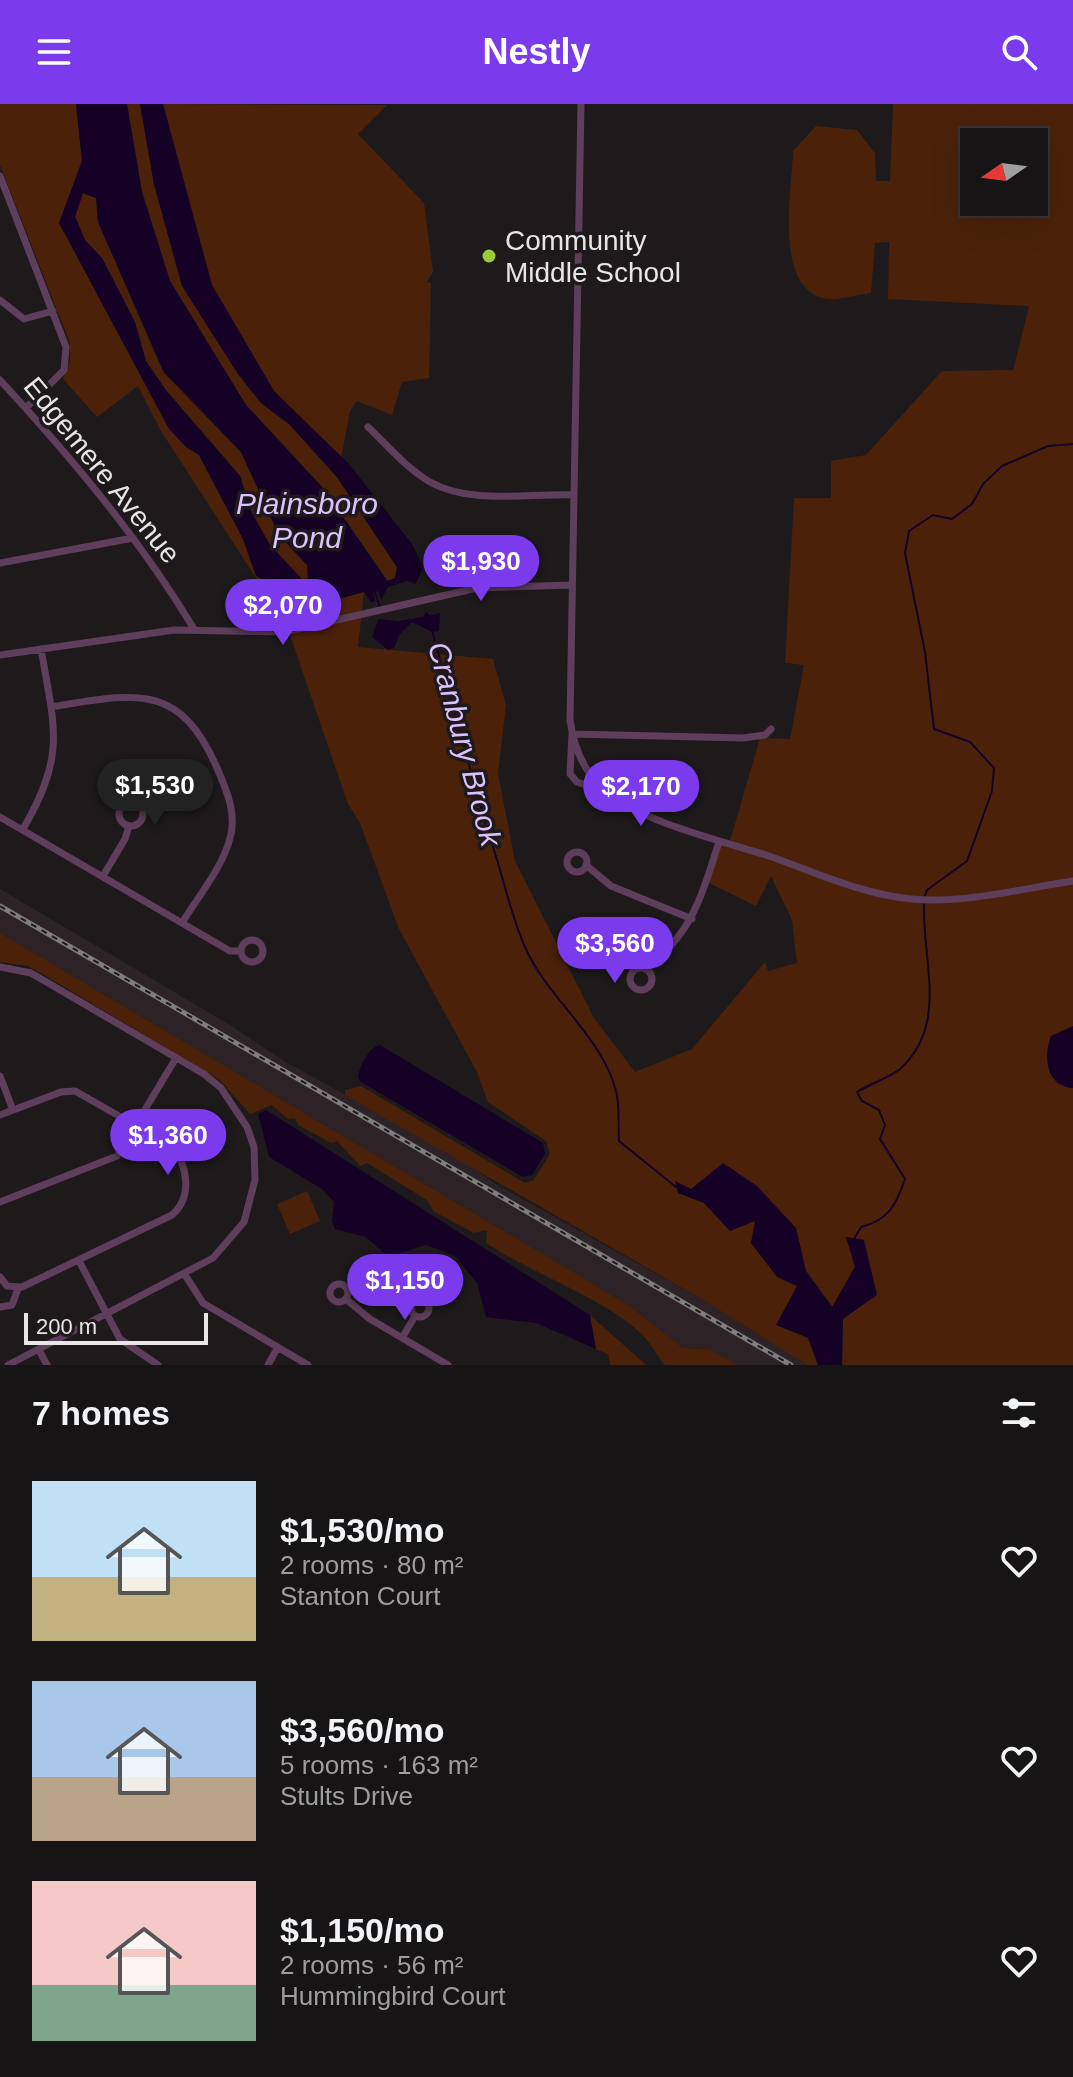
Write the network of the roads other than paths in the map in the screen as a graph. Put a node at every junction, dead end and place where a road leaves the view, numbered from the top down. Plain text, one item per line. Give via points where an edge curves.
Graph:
1 (581, 104) edge
2 (0, 176) edge
3 (0, 300) edge
4 (53, 311) junction
5 (0, 380) edge
6 (26, 408) junction
7 (368, 427) dead end
8 (574, 495) junction
9 (133, 538) junction
10 (0, 563) edge
11 (571, 585) junction
12 (194, 629) junction
13 (41, 649) junction
14 (0, 655) edge
15 (51, 707) junction
16 (771, 729) dead end
17 (572, 734) junction
18 (608, 793) junction
19 (0, 817) edge
20 (129, 826) dead end
21 (23, 829) junction
22 (719, 842) junction
23 (586, 865) dead end
24 (103, 876) junction
25 (1073, 881) edge
26 (692, 919) junction
27 (182, 923) junction
28 (240, 951) dead end
29 (0, 967) edge
30 (645, 969) dead end
31 (176, 1058) junction
32 (0, 1076) edge
33 (13, 1110) junction
34 (0, 1115) edge
35 (137, 1125) junction
36 (0, 1202) edge
37 (79, 1261) junction
38 (185, 1275) junction
39 (1, 1283) edge
40 (18, 1289) junction
41 (346, 1299) dead end
42 (0, 1307) edge
43 (105, 1312) junction
44 (415, 1316) dead end
45 (402, 1338) junction
46 (278, 1347) junction
47 (39, 1350) junction
48 (8, 1365) edge
49 (47, 1365) edge
50 (158, 1365) edge
51 (268, 1365) edge
52 (308, 1365) edge
53 (448, 1365) edge

1 - 8 street
2 - 4 street
3 - 4 street via 24,319
4 - 6 street via 66,347 64,370
5 - 6 street, Edgemere Avenue
6 - 9 street, Edgemere Avenue
7 - 8 street via 436,485 498,495
8 - 11 street
9 - 10 street
9 - 12 street, Edgemere Avenue
11 - 12 street via 477,588 278,632
11 - 17 street
12 - 13 street
13 - 14 street
13 - 15 street
15 - 21 street via 51,775
15 - 27 street via 148,698 180,712 206,742 226,789 233,825 229,843
16 - 17 street via 743,738
17 - 18 street via 589,773
17 - 18 street via 570,774 577,782
18 - 22 street via 631,808
19 - 21 street
20 - 24 street
21 - 24 street
22 - 25 street via 869,891 912,899
22 - 26 street
23 - 26 street via 611,886
24 - 27 street
26 - 30 street via 673,947
27 - 28 street via 230,951
29 - 31 street via 31,973
31 - 35 street
31 - 38 street via 213,1081 234,1103 255,1158 244,1222 219,1253
32 - 33 street
33 - 34 street
33 - 35 street via 75,1091
35 - 36 street via 113,1159
35 - 37 street via 176,1152 186,1185 184,1201 167,1218
37 - 40 street
37 - 43 street
38 - 43 street
38 - 46 street via 203,1303
39 - 40 street
40 - 42 street via 12,1305
41 - 45 street
43 - 47 street
43 - 50 street via 123,1343
44 - 45 street
45 - 53 street
46 - 51 street
46 - 52 street
47 - 48 street
47 - 49 street

